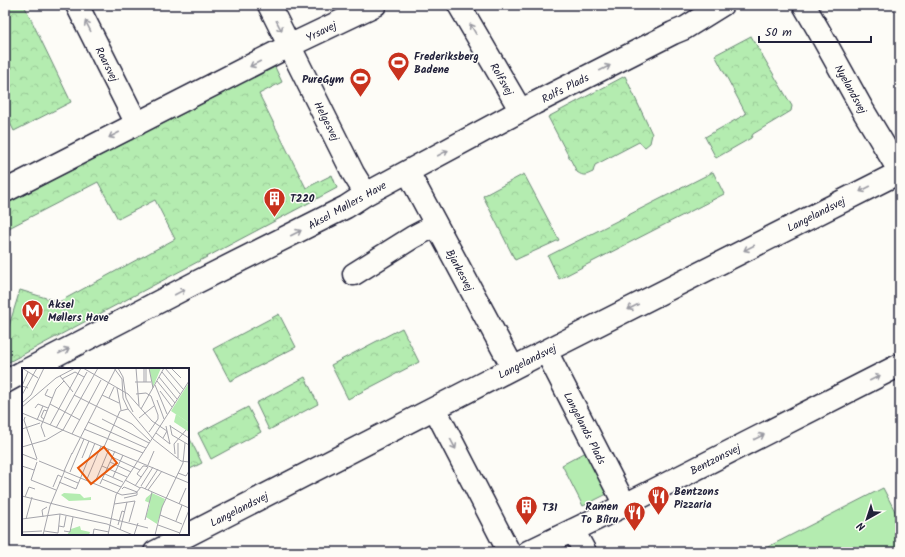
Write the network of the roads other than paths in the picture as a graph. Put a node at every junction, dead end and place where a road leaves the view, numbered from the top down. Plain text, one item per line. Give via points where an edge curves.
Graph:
1 (77, 5) edge
2 (269, 5) edge
3 (375, 5) edge
4 (459, 5) edge
5 (722, 5) edge
6 (804, 5) edge
7 (289, 46) junction
8 (521, 111) junction
9 (137, 124) junction
10 (408, 172) junction
11 (900, 172) edge
12 (5, 191) edge
13 (366, 194) junction
14 (436, 225) junction
15 (354, 274) dead end
16 (546, 351) junction
17 (900, 365) edge
18 (31, 368) edge
19 (513, 368) junction
20 (22, 373) edge
21 (5, 382) edge
22 (434, 409) junction
23 (625, 505) junction
24 (573, 530) junction
25 (188, 535) edge
26 (189, 535) edge
27 (155, 552) edge
28 (509, 552) edge
29 (528, 552) edge
30 (585, 552) edge

9 -> 1 street, Roarsvej
2 -> 7 street, Helgesvej
3 - 7 street, Yrsavej
8 -> 4 street, Rolfsvej
8 -> 5 street, Rolfs Plads via 685,28
6 - 11 street, Nyelandsvej
7 -> 9 street
7 - 13 street, Helgesvej
10 -> 8 street, Rolfs Plads
9 -> 12 street
10 - 13 street, Aksel Møllers Have
10 - 14 street, Bjarkesvej
11 -> 16 street, Langelandsvej
18 -> 13 street, Aksel Møllers Have via 346,207
14 - 15 street
14 - 19 street, Bjarkesvej
16 - 19 street, Langelandsvej
16 - 23 street, Langelands Plads
23 -> 17 street, Bentzonsvej
19 - 22 street, Langelandsvej
20 - 21 street
22 - 26 street, Langelandsvej
22 -> 28 street
23 - 24 street, Bentzonsvej
24 - 29 street, Bentzonsvej
24 - 30 street
25 - 27 street, Langelandsvej

